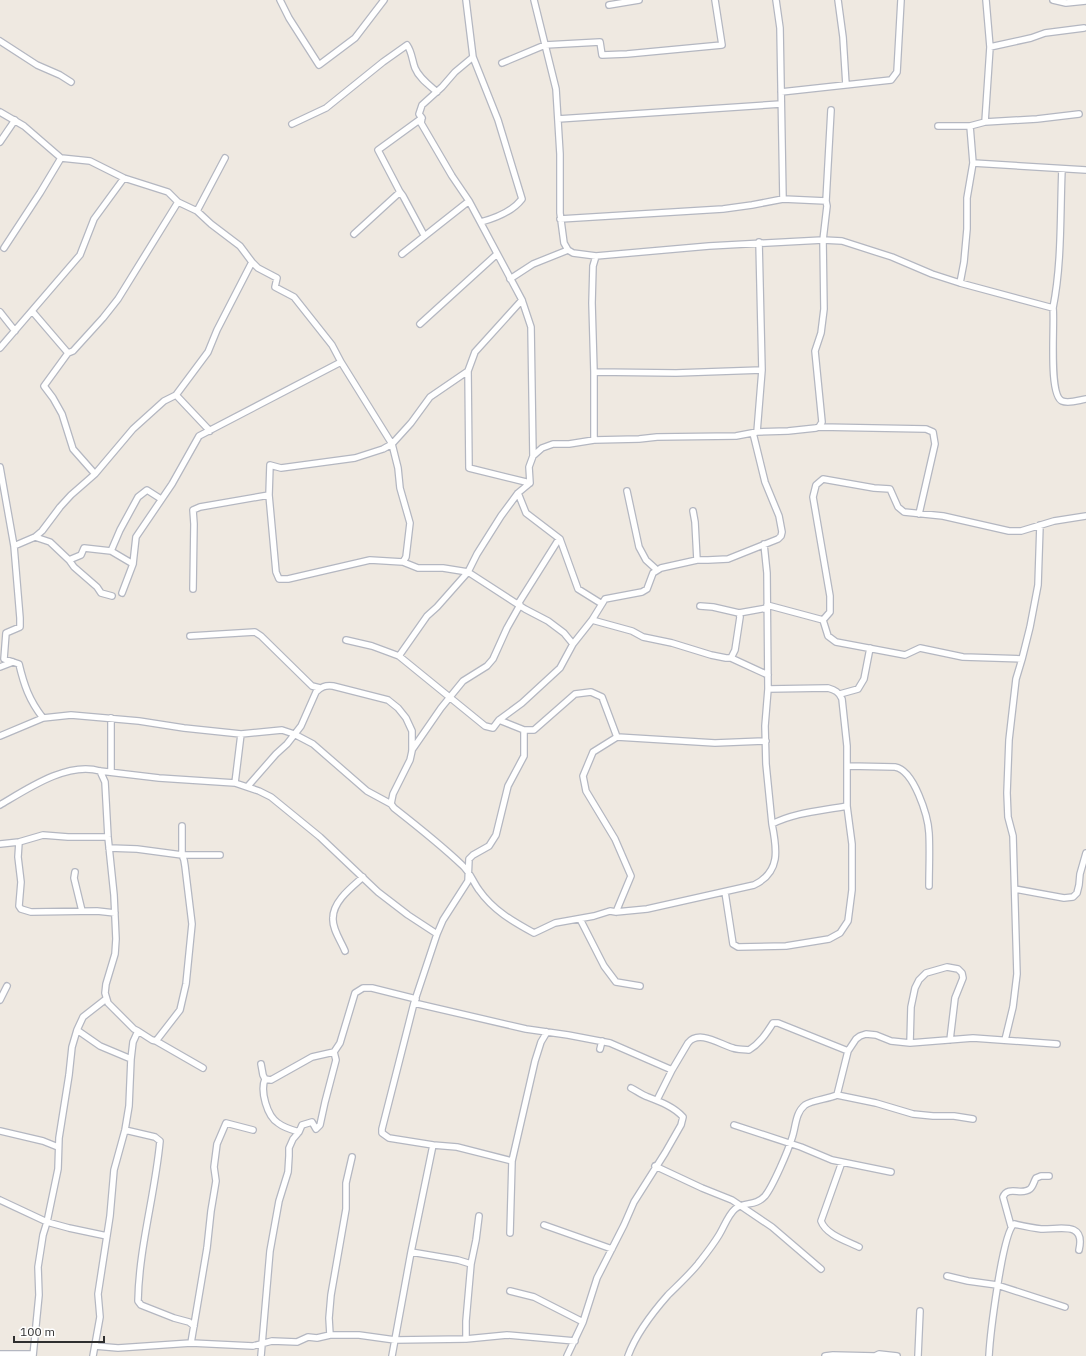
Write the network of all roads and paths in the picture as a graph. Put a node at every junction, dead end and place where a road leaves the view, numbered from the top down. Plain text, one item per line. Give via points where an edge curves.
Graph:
1 (280, 0) edge
2 (384, 0) edge
3 (466, 0) edge
4 (534, 0) edge
5 (638, 0) edge
6 (715, 0) edge
7 (776, 0) edge
8 (838, 0) edge
9 (901, 0) edge
10 (986, 0) edge
11 (1053, 0) edge
12 (1086, 0) edge
13 (609, 5) dead end
14 (1084, 28) dead end
15 (0, 41) edge
16 (545, 45) junction
17 (990, 47) junction
18 (473, 57) junction
19 (502, 63) dead end
20 (71, 82) dead end
21 (846, 85) junction
22 (437, 92) junction
23 (781, 92) junction
24 (781, 104) junction
25 (831, 110) dead end
26 (0, 112) edge
27 (1079, 114) dead end
28 (422, 118) junction
29 (558, 119) junction
30 (15, 120) junction
31 (984, 122) junction
32 (292, 124) dead end
33 (938, 126) dead end
34 (970, 126) junction
35 (0, 142) edge
36 (61, 158) junction
37 (225, 158) dead end
38 (973, 163) junction
39 (1062, 169) junction
40 (1086, 170) edge
41 (124, 178) junction
42 (400, 192) junction
43 (783, 199) junction
44 (826, 200) junction
45 (469, 201) junction
46 (178, 202) junction
47 (197, 211) junction
48 (560, 219) junction
49 (481, 222) junction
50 (354, 234) dead end
51 (424, 236) junction
52 (823, 240) junction
53 (759, 242) junction
54 (4, 248) dead end
55 (568, 250) junction
56 (402, 254) dead end
57 (497, 254) junction
58 (596, 256) junction
59 (252, 262) junction
60 (510, 279) junction
61 (960, 283) junction
62 (522, 300) junction
63 (1053, 308) junction
64 (32, 311) junction
65 (0, 312) edge
66 (420, 324) dead end
67 (15, 331) junction
68 (0, 348) edge
69 (68, 353) junction
70 (341, 362) junction
71 (762, 370) junction
72 (468, 371) junction
73 (594, 372) junction
74 (176, 395) junction
75 (1086, 399) edge
76 (819, 427) junction
77 (210, 431) junction
78 (755, 433) junction
79 (594, 440) junction
80 (392, 444) junction
81 (533, 456) junction
82 (0, 467) edge
83 (95, 474) junction
84 (530, 483) junction
85 (627, 491) dead end
86 (518, 493) junction
87 (270, 495) junction
88 (161, 499) junction
89 (693, 511) dead end
90 (919, 514) junction
91 (1086, 516) edge
92 (1040, 525) junction
93 (35, 537) junction
94 (560, 539) junction
95 (764, 544) junction
96 (14, 546) junction
97 (111, 551) junction
98 (69, 560) junction
99 (696, 560) junction
100 (403, 562) junction
101 (133, 564) junction
102 (657, 570) junction
103 (468, 572) junction
104 (193, 588) dead end
105 (122, 593) dead end
106 (112, 596) dead end
107 (602, 604) junction
108 (520, 605) junction
109 (700, 606) dead end
110 (767, 607) junction
111 (739, 613) junction
112 (592, 620) junction
113 (823, 620) junction
114 (3, 634) edge
115 (190, 636) dead end
116 (346, 640) dead end
117 (573, 644) junction
118 (870, 648) junction
119 (399, 656) junction
120 (731, 658) junction
121 (1022, 659) junction
122 (13, 662) junction
123 (0, 667) edge
124 (768, 675) junction
125 (320, 688) junction
126 (768, 689) junction
127 (840, 694) junction
128 (449, 697) junction
129 (42, 718) junction
130 (112, 718) junction
131 (499, 720) junction
132 (524, 730) junction
133 (241, 734) junction
134 (294, 734) junction
135 (0, 736) edge
136 (617, 737) junction
137 (766, 741) junction
138 (412, 750) junction
139 (848, 766) junction
140 (100, 771) junction
141 (111, 772) junction
142 (235, 783) junction
143 (248, 786) junction
144 (391, 804) junction
145 (0, 805) edge
146 (847, 806) junction
147 (772, 824) junction
148 (182, 826) dead end
149 (108, 836) junction
150 (19, 842) junction
151 (0, 844) edge
152 (109, 848) junction
153 (1086, 853) edge
154 (182, 855) junction
155 (220, 855) dead end
156 (74, 872) dead end
157 (469, 872) junction
158 (363, 877) junction
159 (929, 886) dead end
160 (1015, 889) junction
161 (725, 892) junction
162 (82, 911) junction
163 (616, 912) junction
164 (115, 913) junction
165 (580, 919) junction
166 (437, 934) junction
167 (345, 950) dead end
168 (7, 986) dead end
169 (640, 986) dead end
170 (106, 999) junction
171 (0, 1000) edge
172 (415, 1001) junction
173 (77, 1030) junction
174 (138, 1031) junction
175 (547, 1032) junction
176 (950, 1040) junction
177 (1005, 1040) junction
178 (156, 1041) junction
179 (602, 1041) junction
180 (910, 1043) junction
181 (1057, 1044) dead end
182 (600, 1049) dead end
183 (848, 1051) junction
184 (334, 1052) junction
185 (131, 1059) junction
186 (261, 1064) dead end
187 (203, 1068) dead end
188 (672, 1070) junction
189 (265, 1079) junction
190 (631, 1088) dead end
191 (837, 1095) junction
192 (657, 1100) junction
193 (973, 1119) dead end
194 (734, 1125) dead end
195 (125, 1130) junction
196 (253, 1130) dead end
197 (0, 1131) edge
198 (299, 1132) junction
199 (790, 1144) junction
200 (433, 1145) junction
201 (58, 1147) junction
202 (352, 1157) dead end
203 (512, 1161) junction
204 (842, 1162) junction
205 (655, 1166) junction
206 (891, 1172) dead end
207 (1049, 1176) dead end
208 (0, 1200) edge
209 (741, 1206) junction
210 (479, 1216) dead end
211 (47, 1222) junction
212 (544, 1225) dead end
213 (1012, 1226) junction
214 (510, 1233) dead end
215 (107, 1236) junction
216 (859, 1247) dead end
217 (612, 1249) junction
218 (1079, 1250) dead end
219 (411, 1252) junction
220 (471, 1264) junction
221 (821, 1269) dead end
222 (947, 1276) dead end
223 (997, 1285) junction
224 (510, 1291) dead end
225 (1065, 1307) dead end
226 (920, 1311) dead end
227 (582, 1322) junction
228 (194, 1326) junction
229 (330, 1335) junction
230 (466, 1338) junction
231 (395, 1340) junction
232 (575, 1341) junction
233 (191, 1343) junction
234 (263, 1344) junction
235 (95, 1346) junction
236 (0, 1354) edge
237 (33, 1355) edge
238 (93, 1356) edge
239 (262, 1356) edge
240 (392, 1356) edge
241 (567, 1356) edge
242 (628, 1356) edge
243 (825, 1356) edge
244 (896, 1356) edge
245 (918, 1356) edge
246 (989, 1356) edge

1 - 2 street via 319,65 355,38
3 - 18 street
4 - 16 street
5 - 13 street
6 - 16 street via 722,45 602,55 600,42
7 - 23 street via 780,28
8 - 21 street
9 - 21 street via 897,72 891,80
10 - 17 street
11 - 12 street via 1066,3
14 - 17 street via 1045,33
15 - 20 street
16 - 19 street
16 - 29 street via 556,89
17 - 31 street
18 - 22 street
18 - 49 street via 498,120 522,199 496,218
21 - 23 street
22 - 28 street via 422,105 419,114
22 - 32 street via 420,77 407,45 326,108
23 - 24 street
24 - 29 street
24 - 43 street
25 - 44 street
26 - 30 street
27 - 31 street
28 - 42 street via 378,150
28 - 45 street via 421,123
29 - 48 street
30 - 35 street
30 - 36 street
31 - 34 street
33 - 34 street
34 - 38 street
36 - 41 street via 90,161
36 - 54 street
37 - 47 street
38 - 39 street
38 - 61 street via 967,198 967,229
39 - 40 street
39 - 63 street via 1058,269
41 - 46 street via 168,192
41 - 64 street via 94,219 80,255
42 - 50 street
42 - 51 street
43 - 44 street
43 - 48 street via 724,209
44 - 52 street
45 - 49 street
45 - 51 street
46 - 47 street
46 - 69 street via 118,299 104,318 73,351
47 - 59 street via 240,246
48 - 55 street via 564,243
49 - 57 street
51 - 56 street
52 - 53 street
52 - 61 street via 842,241
52 - 76 street via 824,315 822,333 815,351 822,419
53 - 58 street
53 - 71 street
55 - 58 street
55 - 60 street via 533,264
57 - 60 street
57 - 66 street
58 - 73 street via 593,266 592,303
59 - 70 street via 277,278 274,287 294,297 332,345
59 - 74 street via 208,352
60 - 62 street
61 - 63 street
62 - 72 street via 476,352
62 - 81 street via 530,327
63 - 75 street via 1052,370 1057,396 1061,401 1069,402
64 - 67 street
64 - 69 street
65 - 67 street
67 - 68 street
69 - 83 street via 44,386 62,414 73,449
70 - 77 street
70 - 80 street
71 - 73 street
71 - 78 street
72 - 80 street via 430,397
72 - 84 street via 469,468
73 - 79 street
74 - 77 street
74 - 83 street via 164,400 133,428
76 - 78 street
76 - 90 street via 926,429 933,432 935,444
77 - 88 street via 199,436
78 - 79 street via 736,436
78 - 95 street via 765,482 779,516 782,532 778,539
79 - 81 street via 553,444 542,448
80 - 87 street via 355,458 281,468 270,466
80 - 100 street via 410,523 406,557
81 - 84 street via 529,467
82 - 96 street
83 - 93 street via 71,495
84 - 86 street
85 - 102 street via 639,547 646,560
86 - 94 street via 526,513
86 - 103 street via 476,554
87 - 100 street via 276,572 279,579 370,560
87 - 104 street via 193,510
88 - 97 street via 147,490 138,497
88 - 101 street via 136,536
89 - 99 street
90 - 92 street via 943,516 1009,531 1022,531
90 - 113 street via 900,510 892,491 886,488 823,479 816,485 813,497 830,596 830,612
91 - 92 street
92 - 121 street via 1038,585
93 - 96 street
93 - 98 street via 50,542
94 - 107 street via 578,589
94 - 108 street via 518,604
95 - 99 street via 728,559
95 - 110 street
96 - 114 street via 20,627
97 - 98 street via 84,548 81,555
97 - 101 street
98 - 106 street via 101,593
99 - 102 street
100 - 103 street via 418,568
101 - 105 street
102 - 107 street via 653,573 647,589 626,596 609,597
103 - 108 street
103 - 119 street via 428,616
107 - 112 street
108 - 117 street via 548,621 564,633
108 - 128 street via 493,659 487,666 463,680
109 - 111 street
110 - 111 street
110 - 113 street
110 - 124 street
111 - 120 street via 735,650
112 - 117 street
112 - 120 street via 632,630 648,638
113 - 118 street via 828,636 833,641
114 - 122 street via 4,659
115 - 125 street via 255,632 312,686
116 - 119 street
117 - 131 street via 560,668
118 - 121 street via 905,655 920,648 963,657
118 - 127 street via 864,679 858,689
119 - 128 street
120 - 124 street
121 - 160 street via 1016,679 1007,767 1008,817 1013,836
122 - 123 street
122 - 129 street via 19,664 24,687
124 - 126 street
125 - 134 street
125 - 138 street via 326,685 333,686 388,700 406,718 412,731
126 - 127 street via 828,688
126 - 137 street
127 - 139 street
128 - 131 street via 485,726 493,728
128 - 138 street
129 - 130 street via 71,715
129 - 135 street
130 - 133 street
130 - 141 street
131 - 132 street
132 - 136 street via 534,730 575,694 591,692 602,697
132 - 157 street via 524,756 508,786 496,836 488,846 469,860
133 - 134 street via 282,730
133 - 142 street
134 - 143 street
134 - 144 street via 314,744 367,790
136 - 137 street via 715,743
136 - 163 street via 593,752 583,776 586,791 615,839 631,876
137 - 147 street
138 - 144 street
139 - 146 street
139 - 159 street via 900,767 907,773 927,819
140 - 141 street
140 - 145 street via 93,768 66,771 36,784
140 - 149 street via 105,782
141 - 142 street
142 - 143 street
143 - 158 street via 270,797
144 - 157 street
146 - 147 street via 804,812
146 - 161 street via 852,844 852,890 848,921 840,933 829,939 786,946 735,946
147 - 161 street via 776,852 774,864 768,875 754,885
148 - 154 street
149 - 150 street via 43,835
149 - 152 street
150 - 151 street
150 - 162 street via 21,909 31,912
152 - 154 street
152 - 164 street
153 - 160 street via 1077,894 1073,897 1064,898
154 - 155 street
154 - 178 street via 192,924 186,984 180,1010
156 - 162 street
157 - 165 street via 478,890 496,910 534,932 555,923
157 - 166 street via 468,882
158 - 166 street via 378,892
158 - 167 street via 340,901 333,918
160 - 177 street via 1017,974
161 - 163 street via 647,909
162 - 164 street
163 - 165 street via 610,911
164 - 170 street via 115,954 106,984
165 - 169 street via 604,966 616,982
166 - 172 street
168 - 171 street
170 - 173 street via 83,1017
170 - 174 street
172 - 175 street via 526,1030
172 - 184 street via 372,988 363,988 354,993 340,1043
172 - 200 street via 383,1119 382,1133 389,1138
173 - 185 street via 100,1046
173 - 201 street via 72,1047
174 - 178 street
174 - 185 street via 133,1042
175 - 179 street
175 - 203 street via 535,1061
176 - 177 street
176 - 180 street
176 - 180 street via 955,998 962,973 958,969 947,967 926,973 918,980 912,1008
177 - 181 street
178 - 187 street
179 - 182 street
179 - 188 street
180 - 183 street via 866,1034 856,1039
183 - 188 street via 774,1023 761,1041 749,1050 732,1048 704,1038 691,1039
183 - 191 street
184 - 189 street via 312,1057 271,1080
184 - 198 street via 336,1060 320,1125 316,1129 312,1122 302,1125
185 - 195 street
186 - 189 street
188 - 192 street
189 - 198 street via 263,1085 268,1111 277,1123
190 - 192 street
191 - 193 street via 913,1114
191 - 199 street via 807,1104 800,1109
192 - 205 street via 683,1118
194 - 199 street
195 - 215 street via 114,1170
195 - 228 street via 155,1137 160,1141 148,1211 138,1301
196 - 228 street via 226,1123 218,1144 214,1167 216,1181
197 - 201 street
198 - 234 street via 289,1148 288,1172 279,1201 270,1251
199 - 204 street
199 - 209 street via 764,1196 755,1203
200 - 203 street via 457,1147
200 - 219 street
201 - 211 street via 60,1159
202 - 229 street via 346,1183 346,1209 331,1295
203 - 214 street
204 - 206 street
204 - 216 street via 821,1221 828,1231
205 - 209 street
205 - 217 street via 634,1202
207 - 213 street via 1036,1178 1031,1188 1026,1191 1005,1193 1003,1197
208 - 211 street
209 - 221 street via 772,1227
209 - 242 street via 732,1212 697,1265 651,1317
210 - 220 street
211 - 215 street
211 - 237 street via 38,1267 39,1295
212 - 217 street
213 - 218 street via 1014,1224 1040,1229 1068,1227 1080,1236
213 - 223 street
215 - 235 street via 98,1294 100,1317
217 - 227 street via 597,1278
219 - 220 street
219 - 231 street
220 - 230 street
222 - 223 street
223 - 225 street
223 - 246 street
224 - 227 street via 534,1298
226 - 245 street
227 - 232 street
228 - 233 street
229 - 231 street via 359,1334
229 - 234 street via 308,1337 297,1342 272,1341
230 - 231 street
230 - 232 street via 508,1335
231 - 240 street
232 - 241 street
233 - 234 street via 254,1346
233 - 235 street via 118,1348
234 - 239 street
235 - 238 street
236 - 237 street
243 - 244 street

